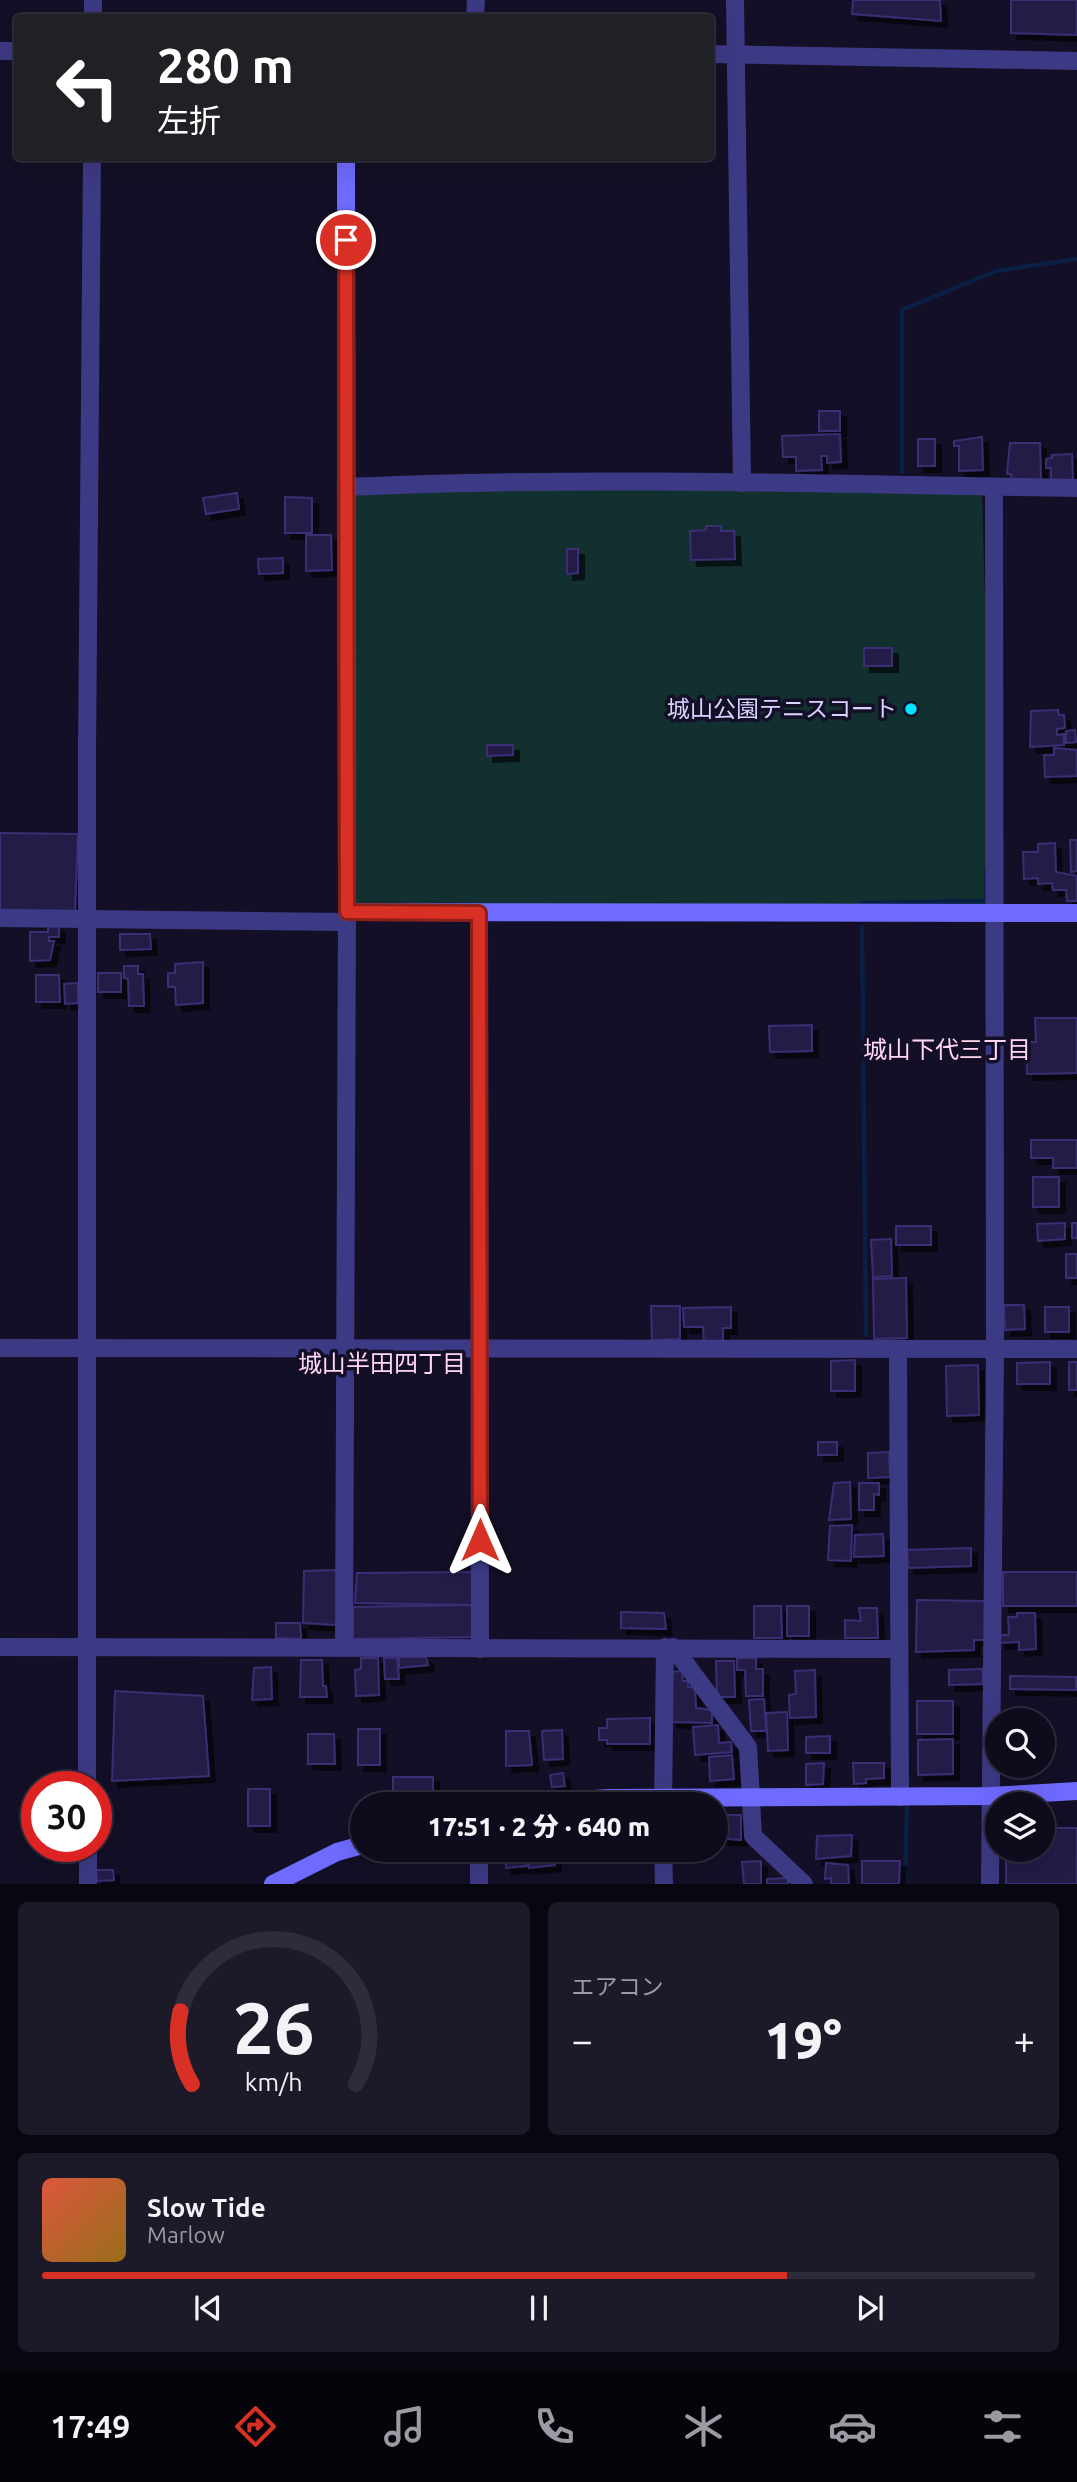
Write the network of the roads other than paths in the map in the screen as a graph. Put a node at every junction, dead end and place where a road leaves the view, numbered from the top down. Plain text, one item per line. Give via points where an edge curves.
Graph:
1 (735, 0) edge
2 (736, 53) junction
3 (714, 54) edge
4 (1077, 61) edge
5 (92, 161) edge
6 (346, 161) edge
7 (742, 483) junction
8 (994, 487) junction
9 (346, 488) junction
10 (1077, 488) edge
11 (479, 913) junction
12 (993, 913) junction
13 (1077, 913) edge
14 (346, 917) junction
15 (0, 918) edge
16 (87, 919) junction
17 (0, 1348) edge
18 (86, 1349) junction
19 (898, 1349) junction
20 (995, 1349) junction
21 (1077, 1349) edge
22 (347, 1350) junction
23 (479, 1350) junction
24 (86, 1646) junction
25 (0, 1647) edge
26 (669, 1647) junction
27 (344, 1648) junction
28 (480, 1649) junction
29 (899, 1649) junction
30 (87, 1771) edge
31 (1077, 1791) edge
32 (663, 1792) edge
33 (990, 1792) edge
34 (1055, 1792) edge
35 (985, 1796) edge
36 (900, 1797) junction
37 (751, 1798) junction
38 (728, 1799) edge
39 (350, 1848) edge
40 (88, 1862) edge
41 (479, 1862) edge
42 (663, 1862) edge
43 (990, 1862) edge
44 (278, 1882) edge
45 (88, 1884) edge
46 (479, 1884) edge
47 (664, 1884) edge
48 (804, 1884) edge
49 (990, 1884) edge

1 - 2 street
2 - 3 street
2 - 4 street
2 - 7 street
5 - 16 street
6 - 9 street
7 - 8 street
7 - 9 street via 459,482
8 - 10 street
8 - 12 street
9 - 14 street
11 - 12 street
11 - 14 street
11 - 23 street
12 - 13 street
12 - 20 street
14 - 16 street
14 - 22 street
15 - 16 street
16 - 18 street
17 - 18 street
18 - 22 street
18 - 24 street
19 - 20 street
19 - 23 street
19 - 29 street
20 - 21 street
20 - 33 street
22 - 23 street
22 - 27 street
23 - 28 street
24 - 25 street
24 - 27 street
24 - 30 street
26 - 28 street
26 - 29 street
26 - 32 street
26 - 37 street via 748,1747
27 - 28 street
29 - 36 street
31 - 34 street
35 - 36 street
36 - 37 street
37 - 38 street
37 - 48 street via 753,1836
39 - 44 street
40 - 45 street
41 - 46 street
42 - 47 street
43 - 49 street

